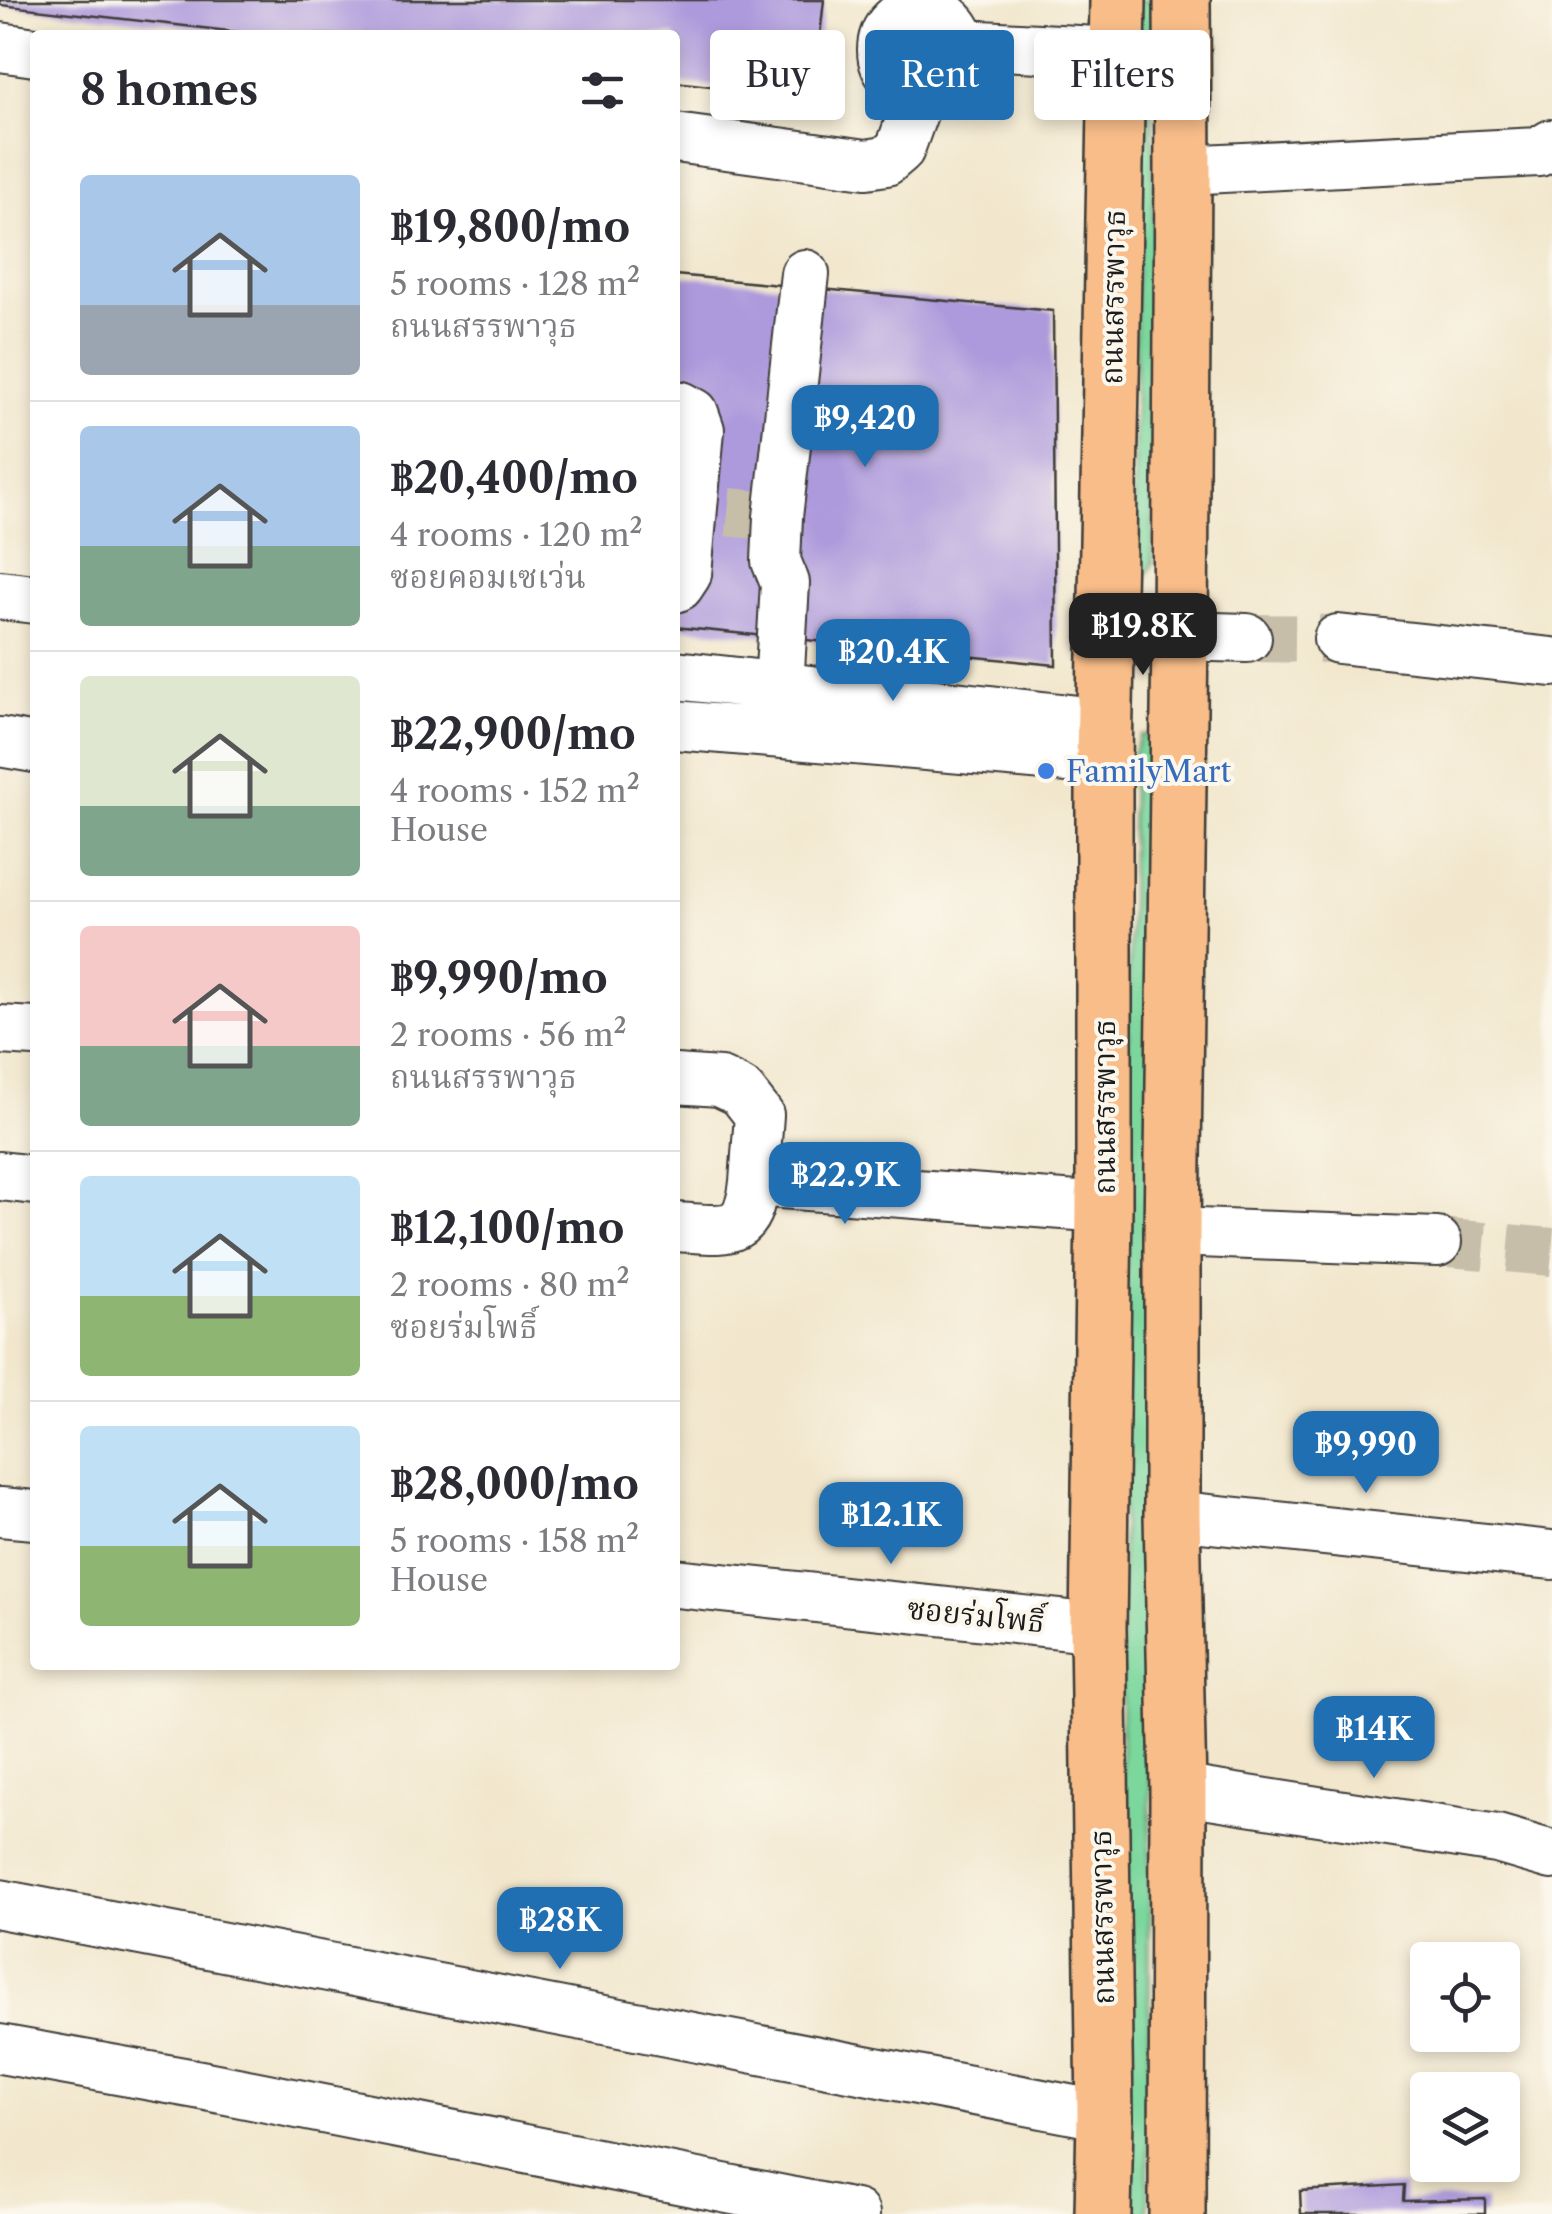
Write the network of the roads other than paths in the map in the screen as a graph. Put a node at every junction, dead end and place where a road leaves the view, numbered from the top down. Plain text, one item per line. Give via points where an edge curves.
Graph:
1 (1182, 0) edge
2 (945, 19) edge
3 (1118, 26) edge
4 (887, 30) edge
5 (0, 47) edge
6 (30, 51) edge
7 (911, 120) edge
8 (680, 139) edge
9 (1552, 144) edge
10 (1183, 170) junction
11 (805, 274) dead end
12 (680, 406) edge
13 (699, 509) edge
14 (680, 584) edge
15 (0, 595) edge
16 (30, 598) edge
17 (1107, 636) junction
18 (1180, 636) junction
19 (1247, 638) tunnel mouth
20 (1338, 639) tunnel mouth
21 (1552, 662) edge
22 (680, 677) edge
23 (765, 686) junction
24 (680, 725) edge
25 (0, 742) edge
26 (1104, 742) junction
27 (30, 747) edge
28 (0, 1030) edge
29 (30, 1032) edge
30 (680, 1079) edge
31 (0, 1176) edge
32 (30, 1179) edge
33 (754, 1182) junction
34 (1104, 1208) junction
35 (680, 1227) edge
36 (1172, 1232) junction
37 (1437, 1242) tunnel mouth
38 (0, 1512) edge
39 (30, 1515) edge
40 (1172, 1516) junction
41 (1552, 1554) edge
42 (680, 1584) edge
43 (1098, 1628) junction
44 (1178, 1789) junction
45 (1552, 1855) edge
46 (0, 1904) edge
47 (0, 2049) edge
48 (1105, 2116) junction
49 (855, 2214) edge
50 (1103, 2214) edge
51 (1177, 2214) edge

1 - 10 main road
2 - 3 street
2 - 4 street via 923,9
3 - 17 main road, ถนนสรรพาวุธ
5 - 6 street
7 - 8 street via 900,149 886,162 866,164
9 - 10 street via 1539,152
10 - 18 main road
11 - 23 street via 778,517 776,560 786,583
12 - 13 street via 694,414 700,430
13 - 14 street
15 - 16 street
17 - 18 main road
17 - 26 main road, ถนนสรรพาวุธ
18 - 19 street
18 - 36 main road
20 - 21 street
22 - 23 street
23 - 26 street
24 - 26 street
25 - 27 street
26 - 34 main road, ถนนสรรพาวุธ
28 - 29 street
30 - 33 street via 720,1082 741,1092 759,1115
31 - 32 street
33 - 34 street
33 - 35 street via 743,1221 724,1230
34 - 43 main road, ถนนสรรพาวุธ
36 - 37 street
36 - 40 main road
38 - 39 street
40 - 41 street
40 - 44 main road
42 - 43 street, ซอยร่มโพธิ์
43 - 48 main road, ถนนสรรพาวุธ
44 - 45 street via 1496,1839
44 - 51 main road
46 - 48 street
47 - 49 street
48 - 50 main road, ถนนสรรพาวุธ

